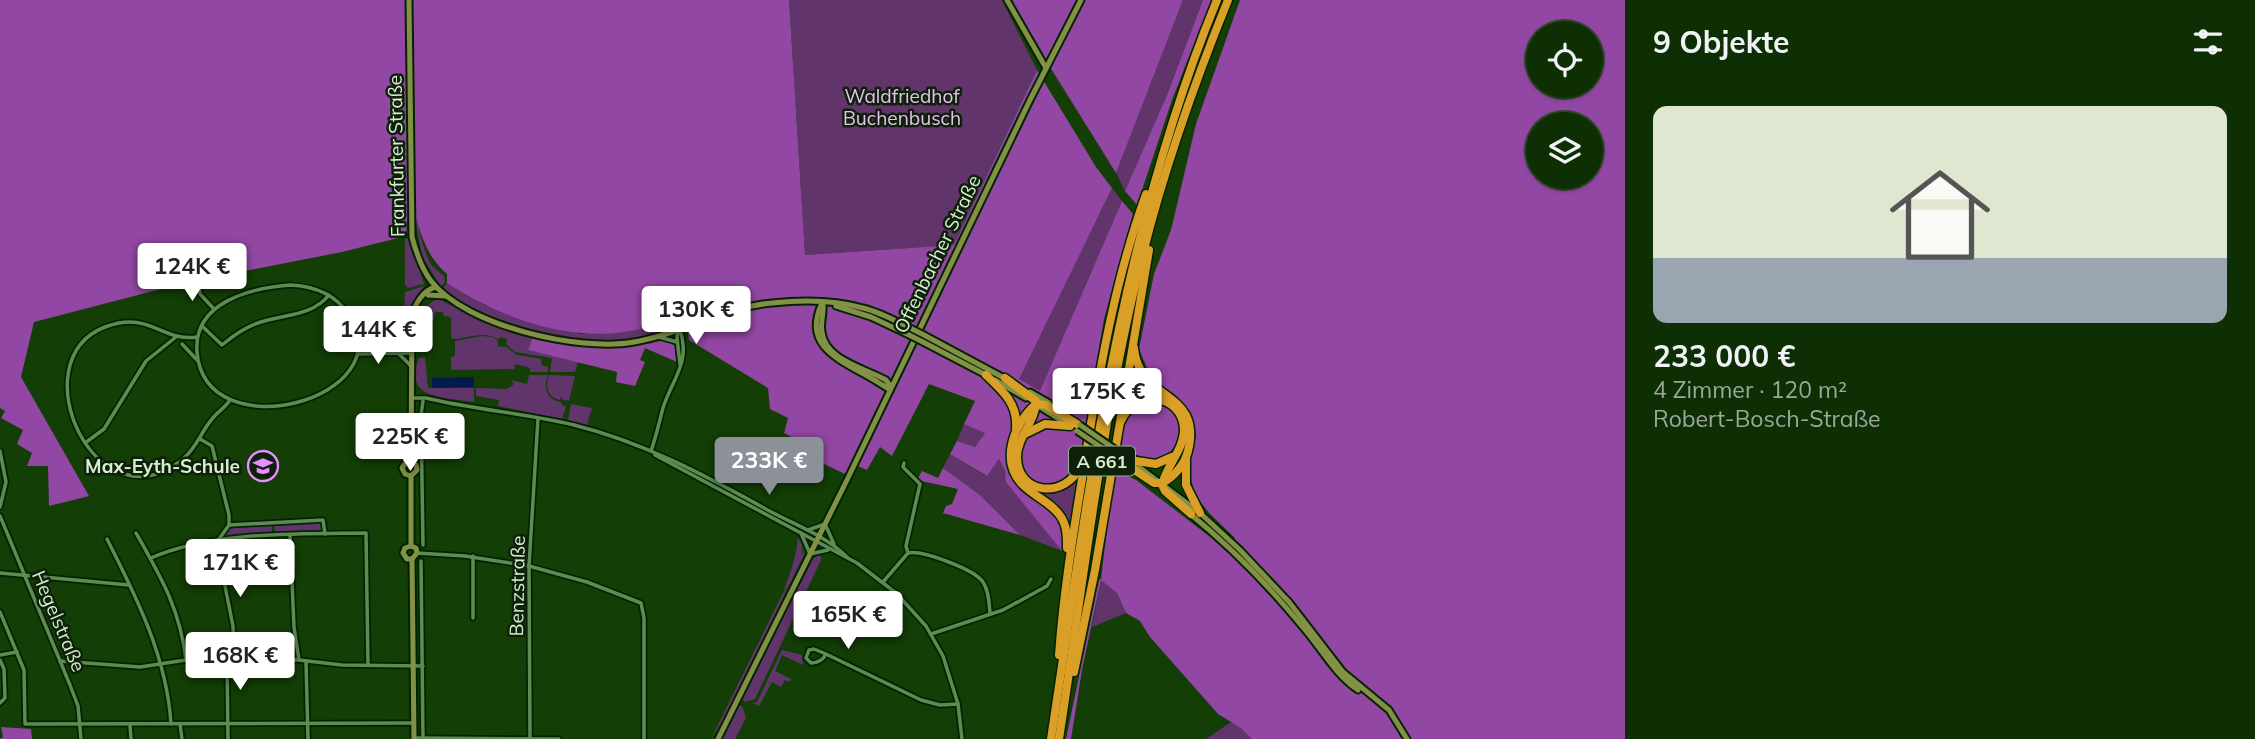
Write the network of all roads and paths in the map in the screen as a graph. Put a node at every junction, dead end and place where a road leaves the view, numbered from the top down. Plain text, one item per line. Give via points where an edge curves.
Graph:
1 (410, 0) edge
2 (1007, 0) edge
3 (1081, 0) edge
4 (1217, 0) edge
5 (1228, 0) edge
6 (1054, 54) junction
7 (1037, 56) junction
8 (1046, 68) junction
9 (1156, 172) junction
10 (1156, 206) junction
11 (426, 275) junction
12 (199, 286) dead end
13 (436, 287) junction
14 (427, 294) junction
15 (329, 295) junction
16 (446, 296) junction
17 (803, 302) junction
18 (822, 303) junction
19 (841, 308) junction
20 (214, 309) junction
21 (820, 318) junction
22 (1136, 321) junction
23 (201, 325) junction
24 (680, 329) junction
25 (910, 332) junction
26 (176, 337) junction
27 (197, 337) junction
28 (657, 337) junction
29 (411, 338) junction
30 (922, 338) junction
31 (677, 342) junction
32 (182, 344) dead end
33 (397, 353) junction
34 (411, 353) junction
35 (359, 354) junction
36 (198, 362) junction
37 (411, 367) junction
38 (899, 368) junction
39 (678, 373) junction
40 (873, 373) junction
41 (986, 375) junction
42 (1004, 378) junction
43 (411, 387) junction
44 (889, 389) junction
45 (411, 398) junction
46 (424, 399) junction
47 (230, 400) junction
48 (1036, 404) junction
49 (412, 414) junction
50 (540, 418) junction
51 (1076, 427) junction
52 (1020, 433) junction
53 (1116, 437) junction
54 (200, 439) junction
55 (85, 443) junction
56 (0, 451) edge
57 (651, 451) junction
58 (1086, 452) junction
59 (1175, 455) junction
60 (1124, 460) junction
61 (1186, 460) junction
62 (411, 461) junction
63 (904, 463) dead end
64 (411, 476) junction
65 (1162, 483) junction
66 (0, 507) edge
67 (1195, 514) junction
68 (0, 516) edge
69 (825, 524) junction
70 (229, 525) junction
71 (808, 530) junction
72 (136, 533) dead end
73 (800, 533) junction
74 (325, 534) junction
75 (290, 536) junction
76 (107, 539) dead end
77 (219, 539) junction
78 (818, 539) junction
79 (411, 545) junction
80 (423, 545) dead end
81 (835, 546) junction
82 (830, 550) junction
83 (417, 553) junction
84 (908, 553) junction
85 (810, 554) junction
86 (472, 556) junction
87 (847, 557) junction
88 (150, 558) junction
89 (412, 559) junction
90 (421, 561) dead end
91 (529, 566) junction
92 (1067, 570) junction
93 (0, 573) edge
94 (24, 575) junction
95 (1051, 579) dead end
96 (883, 582) junction
97 (129, 585) junction
98 (0, 612) edge
99 (990, 613) junction
100 (473, 618) dead end
101 (931, 634) junction
102 (17, 652) junction
103 (827, 654) junction
104 (0, 655) edge
105 (0, 660) edge
106 (186, 660) junction
107 (227, 660) junction
108 (234, 660) junction
109 (299, 660) junction
110 (306, 661) junction
111 (60, 662) junction
112 (161, 663) junction
113 (368, 666) junction
114 (414, 666) junction
115 (423, 666) junction
116 (1057, 702) junction
117 (0, 703) edge
118 (958, 704) junction
119 (1062, 719) junction
120 (414, 723) junction
121 (172, 724) junction
122 (180, 724) junction
123 (228, 724) junction
124 (307, 724) junction
125 (130, 725) junction
126 (80, 726) junction
127 (530, 737) edge
128 (414, 738) edge
129 (424, 738) edge
130 (474, 738) edge
131 (81, 739) edge
132 (131, 739) edge
133 (182, 739) edge
134 (229, 739) edge
135 (308, 739) edge
136 (559, 739) edge
137 (644, 739) edge
138 (718, 739) edge
139 (962, 739) edge
140 (1051, 739) edge
141 (1059, 739) edge
142 (1407, 739) edge

1 - 11 main road, Frankfurter Straße via 411,220
2 - 7 main road
3 - 6 main road, Offenbacher Straße
4 - 9 highway, A 661
5 - 10 highway, A 661 via 1178,131
6 - 7 main road
6 - 8 main road, Offenbacher Straße
7 - 8 main road
8 - 38 main road, Offenbacher Straße
9 - 58 highway, A 661 via 1127,248
9 - 116 highway, A 661 via 1117,335
10 - 22 highway
10 - 119 highway, A 661 via 1117,373
11 - 13 main road, Frankfurter Straße
11 - 14 main road
12 - 20 street
13 - 14 main road
13 - 16 main road, Frankfurter Straße
14 - 16 main road
14 - 29 main road via 412,316
15 - 20 street via 310,287 281,285 246,293
15 - 23 street via 318,307 259,322 222,345
15 - 35 street via 354,323
16 - 28 main road, Frankfurter Straße via 477,314 558,341 610,345
17 - 18 main road, Frankfurter Straße
17 - 21 main road
17 - 24 main road, Frankfurter Straße via 741,307
18 - 19 main road
18 - 21 main road
18 - 25 main road via 876,312
19 - 21 main road
19 - 25 main road
20 - 23 street
21 - 40 main road via 823,339 831,351
21 - 44 main road via 819,339 827,353
22 - 53 highway
22 - 61 highway via 1134,350 1140,371 1181,407 1189,420
23 - 27 street
24 - 28 main road, Frankfurter Straße
24 - 31 street
24 - 39 street via 684,355
25 - 30 main road, bridge
26 - 27 street
26 - 55 street via 146,360 104,429
26 - 55 street via 149,324 132,322 99,330 84,342 73,360 67,390 74,422
27 - 36 street
28 - 31 street
29 - 33 street
29 - 34 main road
30 - 41 main road
30 - 42 main road
31 - 39 street
32 - 36 street
33 - 34 street
33 - 35 street
33 - 37 street
34 - 37 main road
35 - 47 street via 344,379 307,399 261,407
36 - 47 street via 211,384
37 - 43 main road
38 - 40 main road via 889,375
38 - 44 main road, Offenbacher Straße
39 - 57 street
40 - 44 main road via 887,380
41 - 48 main road
41 - 52 highway via 1012,404
42 - 48 highway
42 - 51 main road via 1052,405
43 - 45 main road
43 - 46 street
44 - 69 main road, Offenbacher Straße
45 - 46 street
45 - 49 main road
46 - 49 street
46 - 50 street
46 - 80 street
47 - 54 street
48 - 51 highway via 1046,405
48 - 52 highway
49 - 62 main road
50 - 57 street
50 - 91 street, Benzstraße
51 - 52 highway via 1045,424
51 - 60 main road, bridge
51 - 60 main road, bridge via 1119,452
52 - 58 highway via 1018,465 1026,479 1042,488 1066,485 1077,474
52 - 92 highway via 1011,453 1013,469 1064,522
53 - 59 highway via 1122,417 1133,404 1161,400 1176,410 1183,423 1182,442
53 - 119 highway via 1090,597
54 - 55 street via 172,467 142,476 109,468
54 - 70 street via 212,446
56 - 66 street via 6,482
57 - 71 street
57 - 73 street
58 - 92 highway
59 - 60 highway via 1156,464
59 - 65 highway
60 - 65 highway via 1154,483
60 - 67 main road
61 - 65 highway
61 - 67 highway via 1186,485
62 - 64 main road via 417,470
62 - 64 main road via 402,468
63 - 84 street via 920,484
64 - 79 main road
65 - 67 highway via 1165,491
67 - 142 main road via 1272,582 1343,672 1393,714
68 - 94 street, Hegelstraße
69 - 71 street
69 - 78 main road, Offenbacher Straße
69 - 81 street
70 - 74 street via 323,520
70 - 77 street
71 - 78 street
72 - 88 street
73 - 78 street
73 - 85 street
74 - 75 street
74 - 113 street via 366,533
75 - 77 street
75 - 109 street
76 - 97 street
77 - 88 street
77 - 108 street
78 - 81 street
78 - 82 street
78 - 85 main road, Offenbacher Straße
79 - 83 main road
79 - 89 main road via 403,553
81 - 87 street
82 - 85 street
82 - 87 street
83 - 86 street
83 - 89 main road
84 - 96 street
84 - 99 street via 922,553 978,575 988,593
85 - 138 main road, Offenbacher Straße
86 - 91 street
86 - 100 street
87 - 96 street
88 - 106 street via 180,624
89 - 114 main road
90 - 115 street
91 - 127 street, Benzstraße
91 - 137 street via 641,603
92 - 116 highway
93 - 94 street
94 - 97 street
94 - 111 street, Hegelstraße
95 - 99 street via 1047,586
96 - 101 street
97 - 112 street
98 - 102 street
99 - 101 street
101 - 118 street via 946,663
102 - 104 street
102 - 126 street via 24,670 25,724
103 - 103 street via 814,649 806,658 815,663
103 - 118 street via 921,700
105 - 117 street via 5,698
106 - 107 street
106 - 112 street
107 - 108 street
107 - 123 street
108 - 109 street
109 - 110 street
110 - 113 street
110 - 124 street
111 - 112 street via 136,667
111 - 126 street, Hegelstraße via 78,706
112 - 121 street
113 - 114 street
114 - 115 street
114 - 120 main road
115 - 129 street
116 - 140 highway, A 661
118 - 139 street
119 - 141 highway, A 661
120 - 124 street
120 - 128 main road
121 - 122 street
121 - 125 street
122 - 123 street
122 - 133 street
123 - 124 street
123 - 134 street
124 - 135 street
125 - 126 street
125 - 132 street
126 - 131 street, Hegelstraße
127 - 130 street
127 - 136 street
128 - 129 street
129 - 130 street

